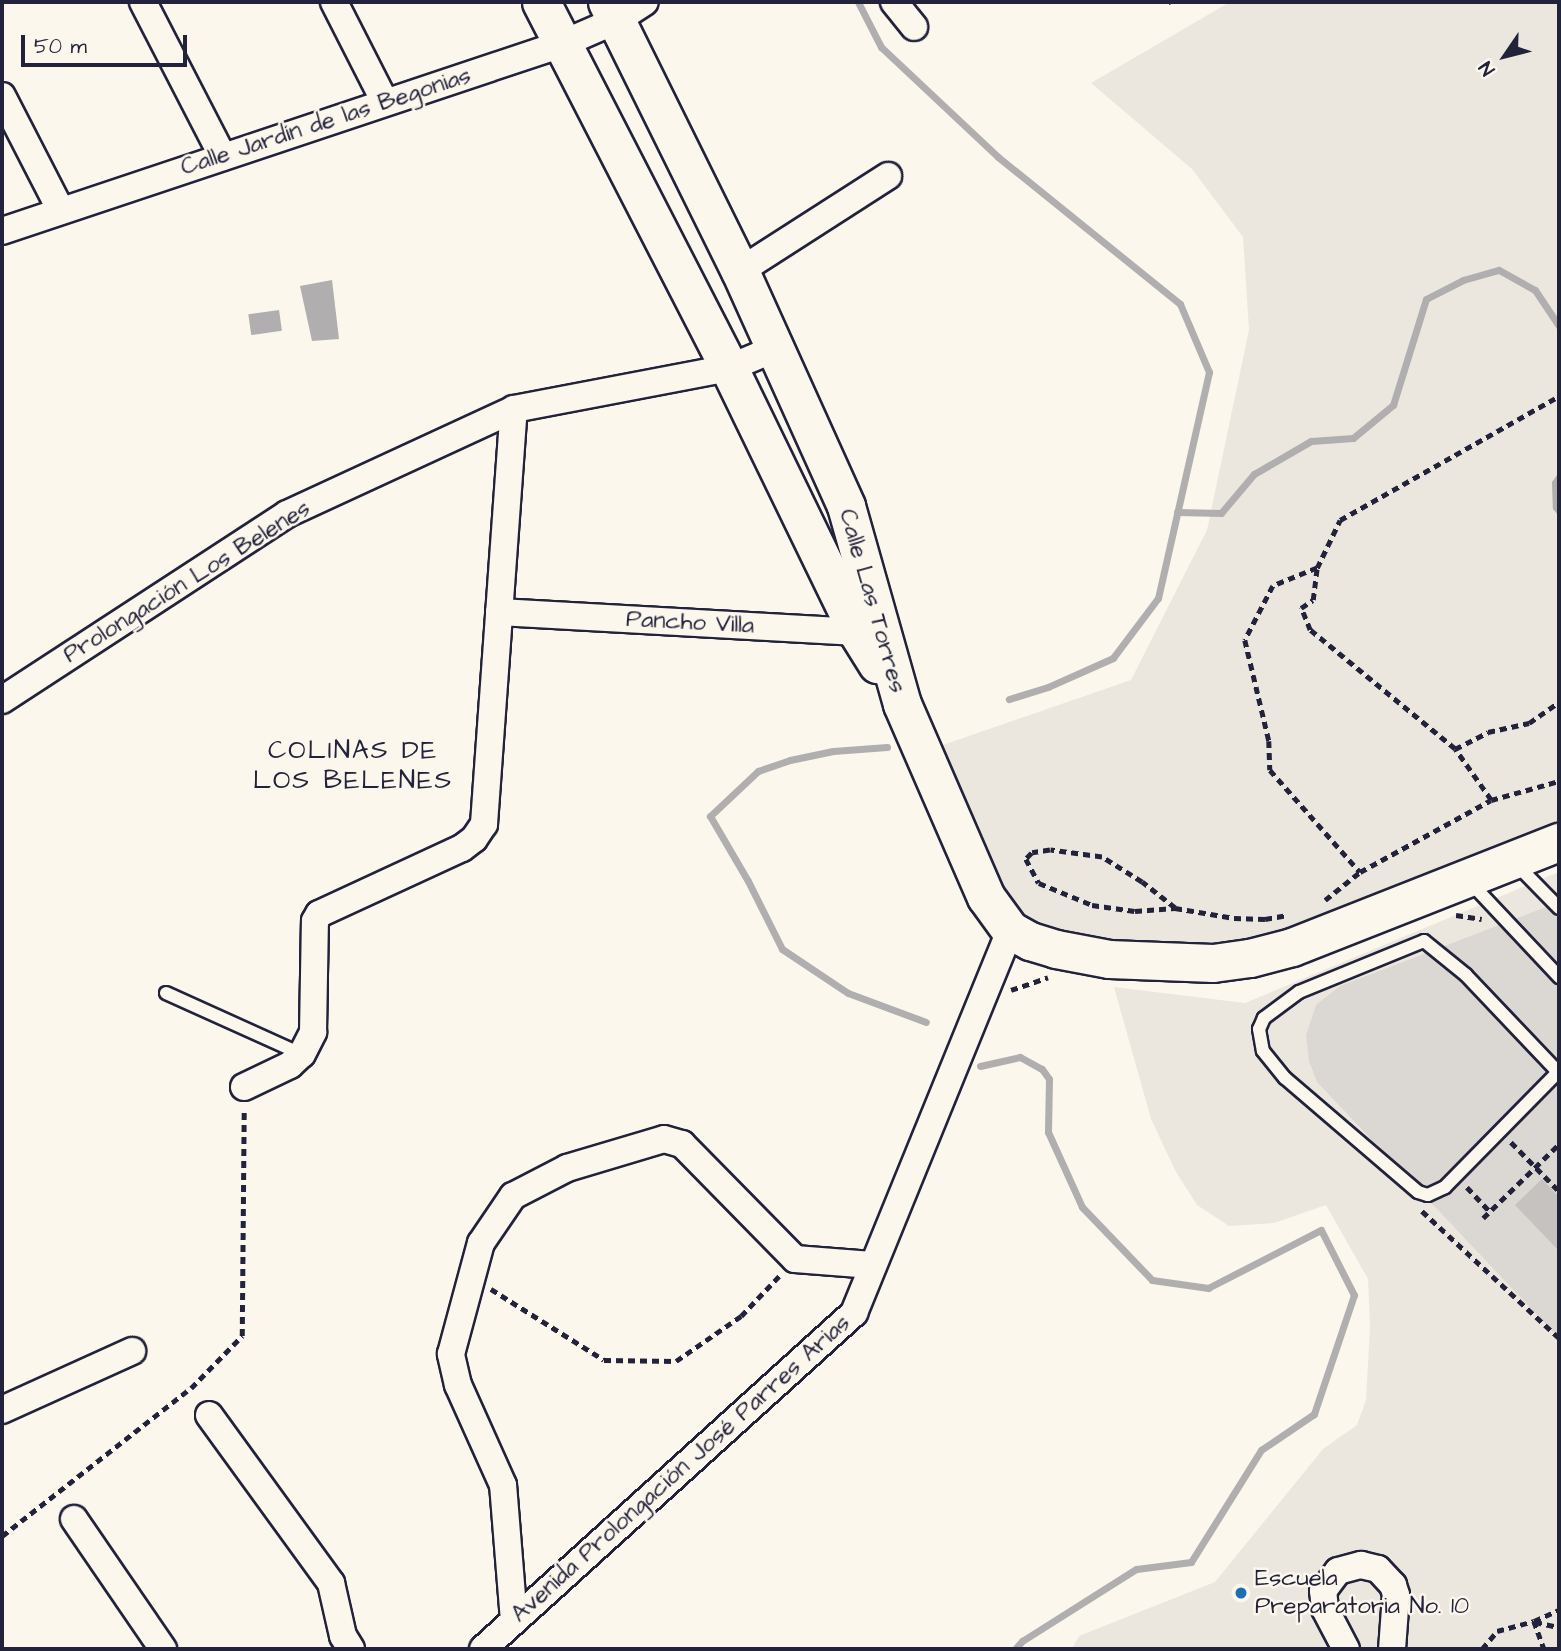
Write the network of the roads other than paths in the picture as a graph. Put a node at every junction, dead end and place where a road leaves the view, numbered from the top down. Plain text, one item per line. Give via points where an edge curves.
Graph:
1 (144, 2) edge
2 (334, 2) edge
3 (541, 2) edge
4 (894, 2) edge
5 (623, 8) edge
6 (914, 27) dead end
7 (562, 44) junction
8 (2, 96) edge
9 (385, 103) junction
10 (223, 157) junction
11 (888, 176) dead end
12 (61, 211) junction
13 (2, 231) edge
14 (740, 271) junction
15 (774, 349) junction
16 (729, 368) junction
17 (514, 409) junction
18 (499, 612) junction
19 (868, 629) junction
20 (2, 700) edge
21 (1559, 842) edge
22 (1512, 860) junction
23 (1467, 878) junction
24 (1559, 908) edge
25 (1010, 930) junction
26 (1559, 977) edge
27 (166, 993) dead end
28 (302, 1054) junction
29 (1559, 1072) edge
30 (244, 1087) road end
31 (872, 1265) junction
32 (132, 1351) dead end
33 (2, 1410) edge
34 (209, 1415) dead end
35 (74, 1519) dead end
36 (514, 1621) junction
37 (163, 1649) edge
38 (351, 1649) edge
39 (483, 1649) edge
40 (1346, 1649) edge
41 (1392, 1649) edge

1 - 10 street
2 - 9 street
3 - 7 main road, Calle Las Torres
4 - 6 street
5 - 7 street, Calle Jardín de las Begonias
5 - 14 main road, Calle Las Torres
7 - 9 street, Calle Jardín de las Begonias
7 - 16 main road, Calle Las Torres
8 - 12 street
9 - 10 street, Calle Jardín de las Begonias
10 - 12 street, Calle Jardín de las Begonias
11 - 14 street
12 - 13 street, Calle Jardín de las Begonias
14 - 15 main road, Calle Las Torres
15 - 16 street, Prolongación Los Belenes
15 - 19 main road, Calle Las Torres via 846,506
16 - 17 street, Prolongación Los Belenes
16 - 19 main road, Calle Las Torres
17 - 18 street
17 - 20 street, Prolongación Los Belenes via 287,514
18 - 19 street, Pancho Villa
18 - 28 street via 484,824 462,848 319,914 315,921 313,1032
19 - 25 main road, Calle Las Torres via 986,897
21 - 22 main road
22 - 23 main road
22 - 24 lane
23 - 25 main road via 1292,947 1250,958 1213,962 1109,959 1056,949
23 - 26 lane
25 - 31 street, Avenida Prolongación José Parres Arias via 1003,986
27 - 28 lane
28 - 30 street via 290,1065
29 - 29 lane via 1466,975 1424,941 1299,992 1264,1018 1259,1029 1263,1051 1285,1077 1418,1192 1428,1195 1445,1187
31 - 36 street, Avenida Prolongación José Parres Arias via 854,1313
31 - 36 street via 795,1259 682,1144 664,1139 567,1168 513,1196 481,1243 451,1354 458,1385 503,1485
32 - 33 street
34 - 38 street via 331,1583 343,1636
35 - 37 street
36 - 39 street, Avenida Prolongación José Parres Arias
40 - 41 street via 1325,1609 1323,1591 1338,1570 1361,1565 1378,1569 1393,1585

